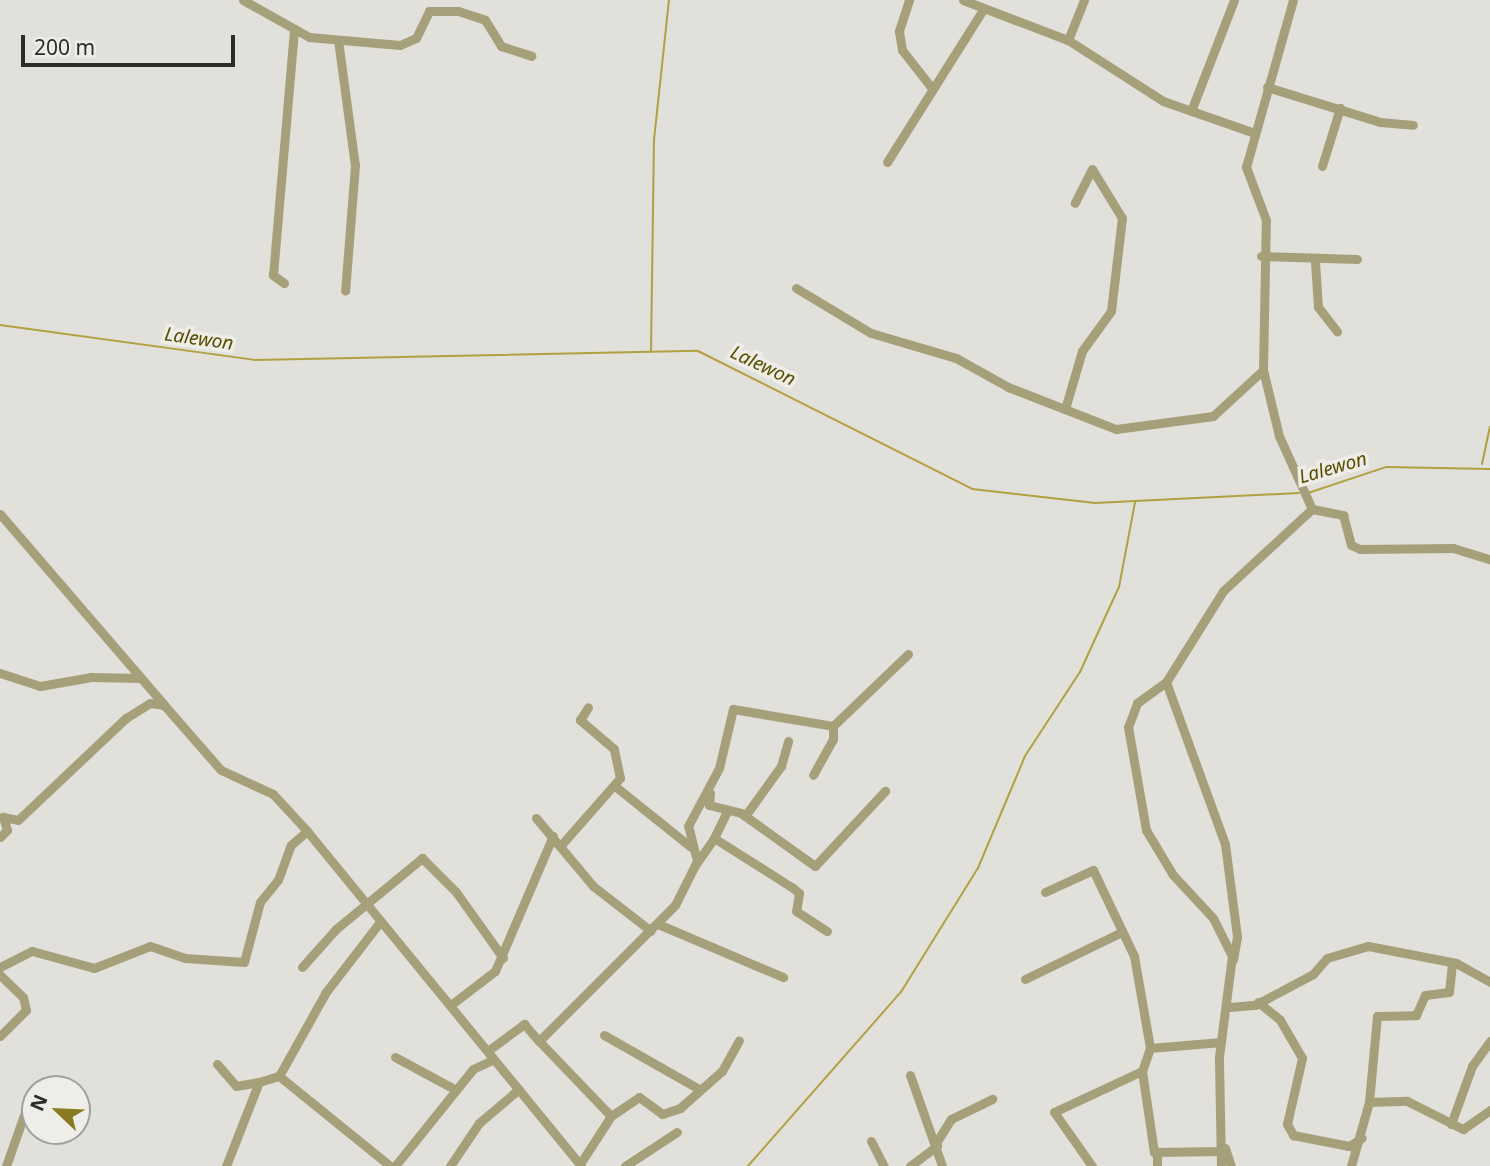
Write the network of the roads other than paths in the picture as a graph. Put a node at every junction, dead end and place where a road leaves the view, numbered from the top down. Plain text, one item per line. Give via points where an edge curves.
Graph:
1 (243, 0) edge
2 (909, 0) edge
3 (963, 0) edge
4 (1084, 0) edge
5 (1234, 0) edge
6 (1293, 0) edge
7 (442, 4) edge
8 (982, 11) junction
9 (294, 29) junction
10 (338, 40) junction
11 (1068, 40) junction
12 (531, 56) dead end
13 (930, 87) junction
14 (1267, 87) junction
15 (1340, 108) junction
16 (1191, 111) junction
17 (1413, 125) dead end
18 (1255, 133) junction
19 (887, 162) dead end
20 (1322, 166) dead end
21 (1075, 203) dead end
22 (1261, 256) junction
23 (1357, 259) dead end
24 (1315, 262) junction
25 (284, 283) dead end
26 (796, 288) dead end
27 (345, 291) dead end
28 (1337, 331) dead end
29 (1263, 370) junction
30 (1065, 410) junction
31 (1311, 509) junction
32 (0, 514) edge
33 (1490, 559) edge
34 (908, 654) dead end
35 (0, 673) edge
36 (141, 678) junction
37 (1166, 682) junction
38 (164, 705) junction
39 (588, 708) dead end
40 (833, 726) junction
41 (788, 741) dead end
42 (813, 775) dead end
43 (616, 787) junction
44 (711, 788) junction
45 (885, 790) dead end
46 (726, 813) junction
47 (2, 816) edge
48 (745, 816) junction
49 (536, 818) dead end
50 (307, 831) junction
51 (553, 836) junction
52 (0, 837) edge
53 (714, 838) junction
54 (562, 844) junction
55 (695, 851) junction
56 (696, 864) junction
57 (1045, 892) dead end
58 (366, 907) junction
59 (380, 922) junction
60 (655, 928) junction
61 (827, 931) dead end
62 (1122, 932) junction
63 (503, 958) junction
64 (1233, 962) junction
65 (1451, 963) junction
66 (0, 967) edge
67 (302, 967) dead end
68 (0, 975) edge
69 (783, 977) dead end
70 (1025, 979) dead end
71 (1490, 982) edge
72 (1258, 1002) junction
73 (452, 1004) junction
74 (1230, 1007) junction
75 (604, 1035) dead end
76 (0, 1036) edge
77 (739, 1040) dead end
78 (539, 1041) junction
79 (1490, 1041) edge
80 (1221, 1042) junction
81 (1150, 1048) junction
82 (489, 1050) junction
83 (395, 1057) dead end
84 (495, 1059) junction
85 (217, 1064) dead end
86 (1142, 1071) junction
87 (910, 1075) dead end
88 (279, 1076) junction
89 (259, 1082) junction
90 (519, 1089) junction
91 (699, 1089) junction
92 (456, 1090) junction
93 (992, 1099) dead end
94 (1368, 1102) junction
95 (1490, 1110) edge
96 (611, 1116) junction
97 (21, 1124) edge
98 (1451, 1124) junction
99 (677, 1132) dead end
100 (1362, 1138) junction
101 (872, 1141) dead end
102 (937, 1145) junction
103 (1225, 1149) junction
104 (1157, 1153) junction
105 (580, 1165) edge
106 (6, 1166) edge
107 (226, 1166) edge
108 (390, 1166) edge
109 (395, 1166) edge
110 (450, 1166) edge
111 (625, 1166) edge
112 (884, 1166) edge
113 (911, 1166) edge
114 (942, 1166) edge
115 (1092, 1166) edge
116 (1157, 1166) edge
117 (1221, 1166) edge
118 (1231, 1166) edge
119 (1351, 1166) edge

1 - 9 street
2 - 13 street via 899,31 902,50
3 - 8 street
4 - 11 street
5 - 16 street
6 - 14 street
7 - 10 street via 429,10 419,34 407,44
7 - 12 street via 481,18 495,43
8 - 11 street
8 - 13 street
9 - 10 street
9 - 25 street via 273,275
10 - 27 street via 355,165
11 - 16 street via 1147,92
13 - 19 street
14 - 15 street
14 - 18 street
15 - 17 street
15 - 20 street
16 - 18 street
18 - 22 street via 1246,167 1266,220
21 - 30 street via 1092,169 1122,218 1111,311 1082,351
22 - 24 street
22 - 29 street
23 - 24 street
24 - 28 street via 1318,307
26 - 30 street via 871,333 956,358
29 - 30 street via 1206,419 1116,429
29 - 31 street via 1279,436
31 - 33 street via 1343,515 1351,545 1360,549 1452,548
31 - 37 street via 1223,592
32 - 36 street
34 - 40 street
35 - 36 street via 40,686
36 - 38 street
37 - 64 street via 1225,844 1237,937
37 - 64 street via 1137,703 1128,727 1146,830 1173,875 1213,918
38 - 47 street via 150,703 125,718 18,820
38 - 50 street via 221,770 273,794
39 - 43 street via 580,720 620,759
40 - 42 street via 833,738
40 - 44 street via 733,709
41 - 48 street via 781,766
43 - 54 street
43 - 55 street
44 - 46 street via 709,804
44 - 55 street via 686,831
45 - 48 street via 815,866
46 - 48 street
46 - 53 street
47 - 52 street via 7,830
49 - 51 street
50 - 58 street
50 - 66 street via 291,845 278,880 260,902 244,962 173,956 150,946 94,968 32,951
51 - 54 street
51 - 63 street
53 - 56 street
53 - 61 street via 793,888 799,893 796,911
54 - 60 street via 593,886
55 - 56 street
56 - 60 street
57 - 62 street via 1093,870
58 - 59 street
58 - 63 street via 422,858 464,902
58 - 67 street
59 - 73 street
59 - 88 street via 326,992
60 - 69 street
60 - 78 street
62 - 70 street
62 - 81 street via 1134,956
63 - 73 street
64 - 74 street
65 - 71 street
65 - 72 street via 1378,946 1350,949
65 - 94 street via 1450,992 1425,995 1416,1015 1377,1016
68 - 76 street via 23,997 26,1010
72 - 74 street
72 - 100 street via 1280,1020 1302,1058 1287,1124 1293,1135 1349,1146
73 - 82 street
74 - 80 street
75 - 91 street
77 - 91 street via 722,1071
78 - 82 street via 524,1024
78 - 96 street
79 - 98 street via 1472,1066
80 - 81 street
80 - 103 street
81 - 86 street
82 - 84 street
83 - 92 street
84 - 90 street
84 - 92 street via 476,1067
85 - 89 street via 236,1086
86 - 104 street
86 - 115 street via 1054,1112
87 - 102 street
88 - 89 street
88 - 108 street
89 - 107 street
90 - 105 street
90 - 110 street via 479,1123
91 - 96 street via 669,1113 639,1097
92 - 109 street
93 - 102 street via 951,1119
94 - 98 street via 1407,1101
94 - 100 street
95 - 98 street via 1469,1129
96 - 105 street
97 - 106 street
99 - 111 street
100 - 119 street
101 - 112 street
102 - 113 street
102 - 114 street
103 - 104 street via 1205,1146
103 - 117 street
103 - 118 street
104 - 116 street

